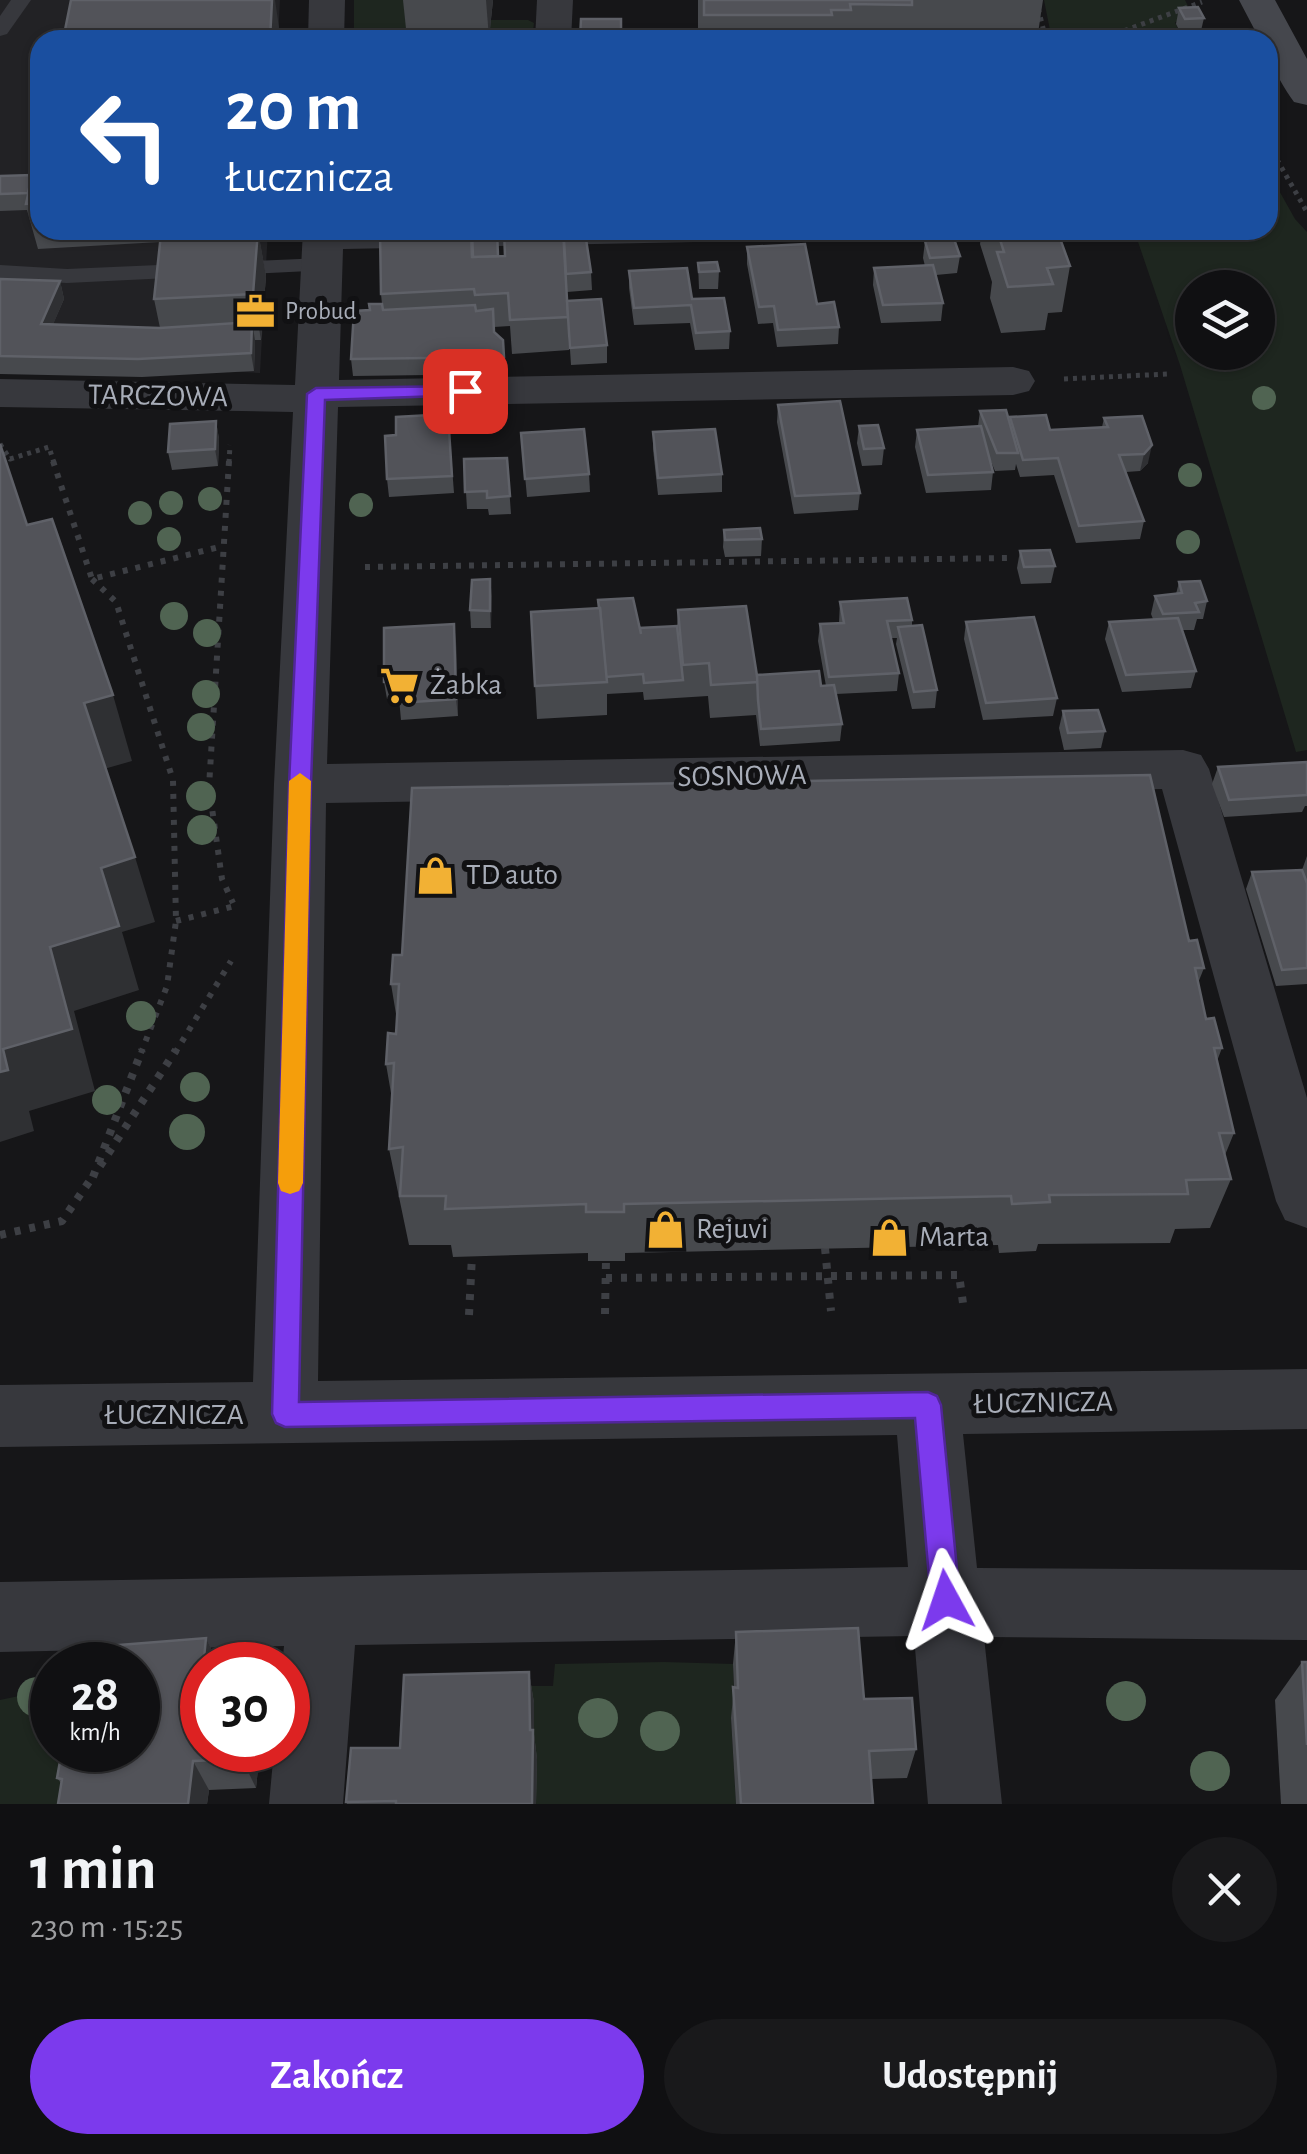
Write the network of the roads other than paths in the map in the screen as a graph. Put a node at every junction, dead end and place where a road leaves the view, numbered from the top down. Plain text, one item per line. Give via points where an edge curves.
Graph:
1 (21, 0) edge
2 (327, 0) edge
3 (554, 0) edge
4 (1258, 0) edge
5 (0, 30) edge
6 (326, 30) edge
7 (553, 30) edge
8 (1274, 30) edge
9 (1278, 38) edge
10 (1307, 94) edge
11 (429, 240) edge
12 (323, 244) edge
13 (0, 272) edge
14 (1013, 381) road end
15 (0, 394) edge
16 (316, 396) junction
17 (300, 784) junction
18 (1307, 1201) edge
19 (1307, 1400) edge
20 (928, 1405) junction
21 (285, 1414) junction
22 (0, 1416) edge
23 (946, 1600) junction
24 (1307, 1604) edge
25 (322, 1610) junction
26 (0, 1617) edge
27 (306, 1804) edge
28 (965, 1804) edge

1 - 5 lane
2 - 6 street
3 - 7 street
4 - 8 street
9 - 10 street
11 - 12 street
12 - 13 lane via 67,276
12 - 16 street
14 - 16 street
15 - 16 street, TARCZOWA
16 - 17 street
17 - 18 street, SOSNOWA via 1183,769
17 - 21 street
19 - 20 street, ŁUCZNICZA
20 - 21 street, ŁUCZNICZA
20 - 23 street
21 - 22 street, ŁUCZNICZA
23 - 24 street
23 - 25 street
23 - 28 street
25 - 26 street
25 - 27 street

